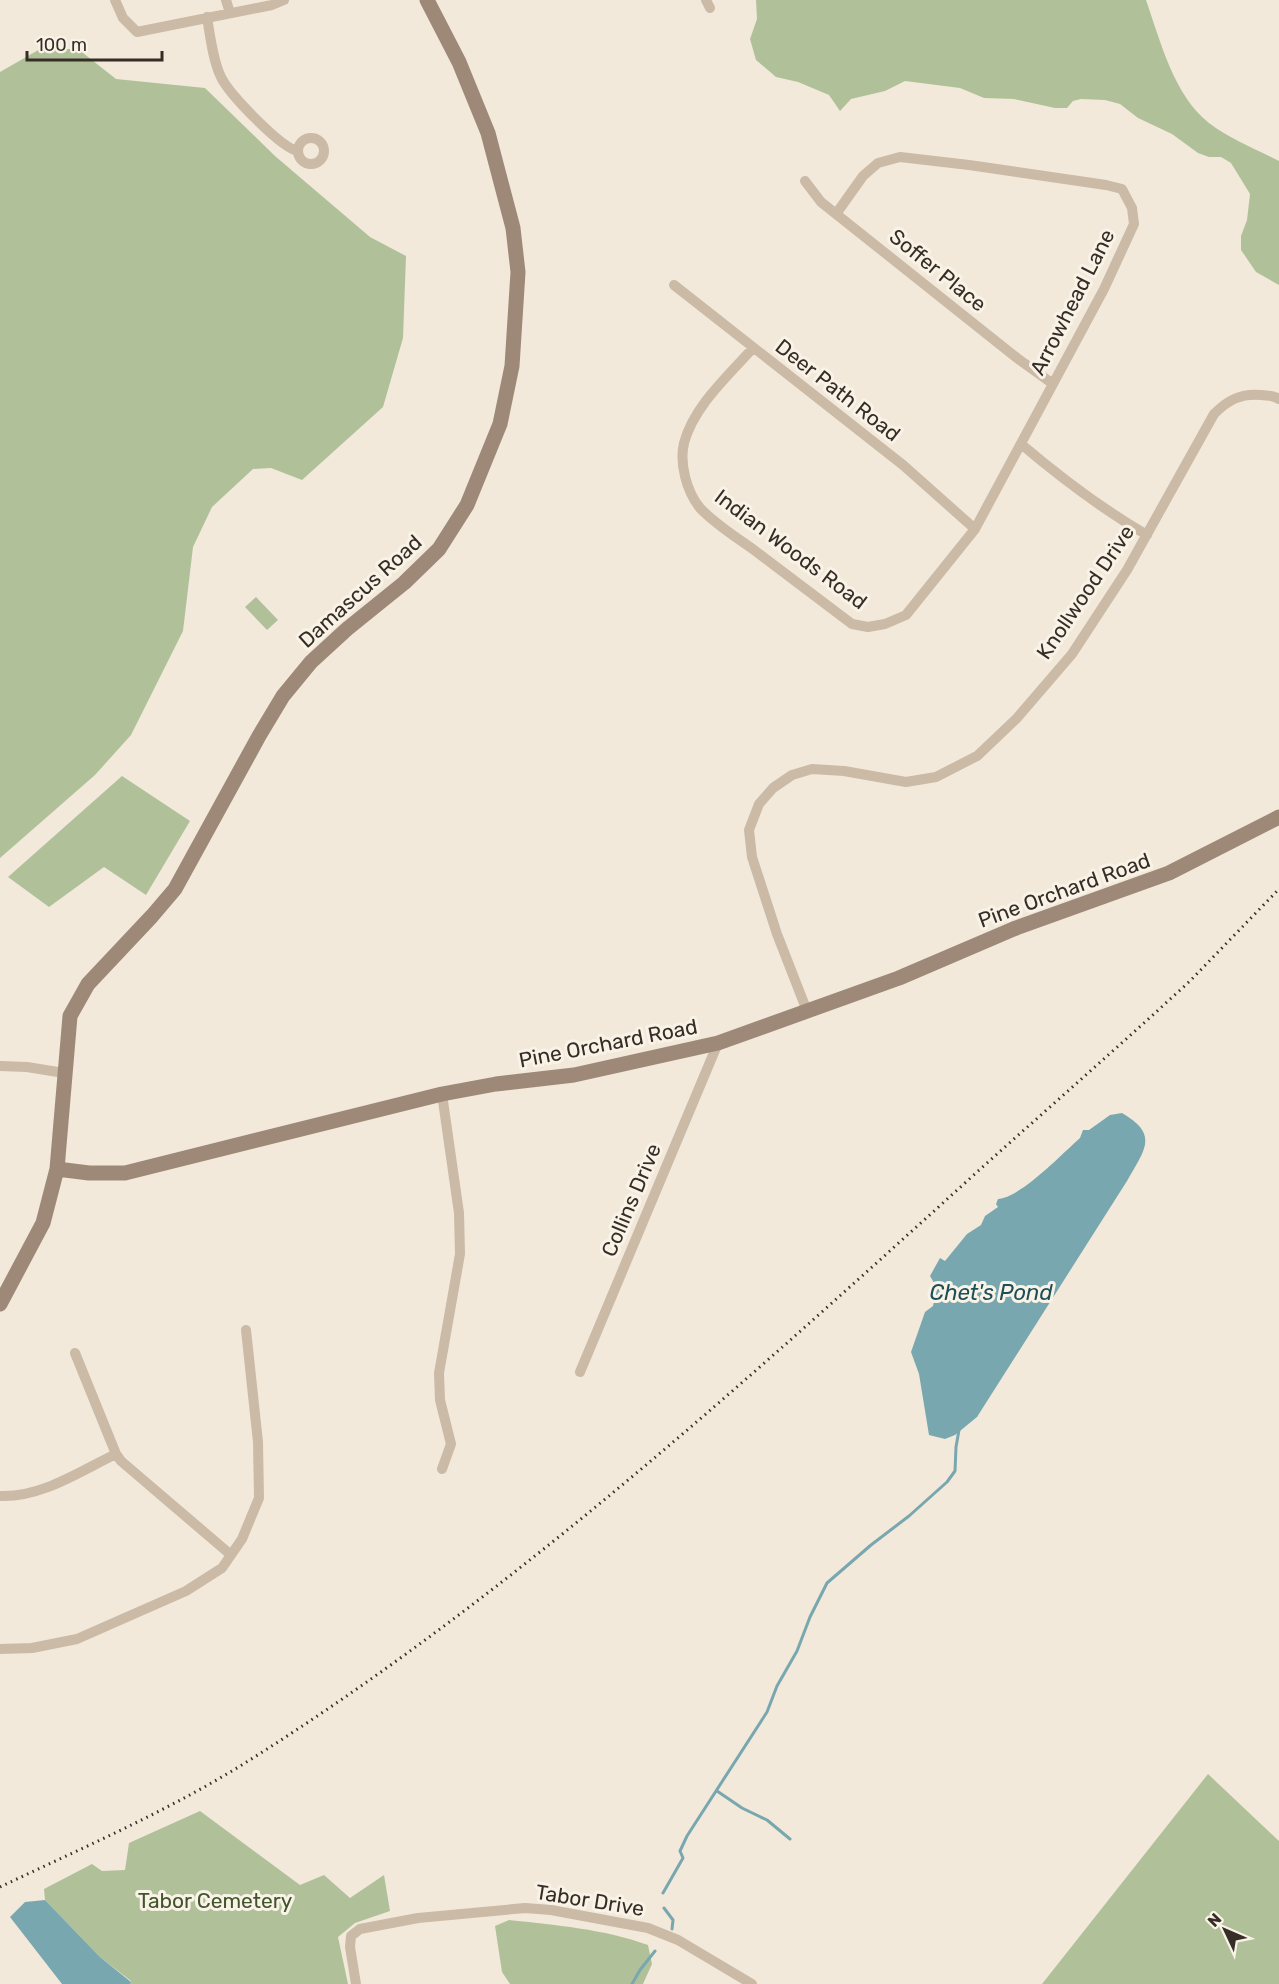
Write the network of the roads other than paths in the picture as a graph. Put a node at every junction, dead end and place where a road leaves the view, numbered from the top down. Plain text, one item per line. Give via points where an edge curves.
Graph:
1 (116, 0) edge
2 (226, 0) edge
3 (284, 0) edge
4 (427, 0) edge
5 (230, 13) junction
6 (207, 17) junction
7 (298, 151) dead end
8 (805, 181) dead end
9 (836, 214) junction
10 (674, 285) dead end
11 (753, 348) junction
12 (1053, 384) junction
13 (1279, 399) edge
14 (1021, 444) junction
15 (975, 529) junction
16 (1147, 535) junction
17 (1279, 817) edge
18 (807, 1011) junction
19 (718, 1043) junction
20 (0, 1066) edge
21 (64, 1073) junction
22 (442, 1094) junction
23 (57, 1169) junction
24 (1, 1300) edge
25 (246, 1330) dead end
26 (75, 1353) dead end
27 (580, 1372) dead end
28 (116, 1454) junction
29 (442, 1469) dead end
30 (0, 1496) edge
31 (231, 1555) junction
32 (0, 1649) edge
33 (736, 1980) edge
34 (356, 1984) edge
35 (752, 1984) edge

1 - 6 street via 123,18 137,32
2 - 5 street
3 - 5 street
4 - 21 street, Damascus Road via 459,62 488,133 513,228 518,272 512,366 500,424 468,505 439,549 311,662 283,696 175,889 88,984 70,1016
5 - 6 street
6 - 7 street via 220,77 278,140
8 - 9 street, Soffer Place
9 - 12 street, Soffer Place
9 - 12 street, Arrowhead Lane via 863,176 878,163 900,157 1122,189 1132,207 1134,224
10 - 11 street, Deer Path Road
11 - 15 street, Deer Path Road via 903,465
11 - 15 street, Indian Woods Road via 710,397 693,422 684,445 684,471 690,492 701,508 732,534 852,624 868,627 906,615
12 - 14 street, Arrowhead Lane
13 - 16 street, Knollwood Drive via 1247,394 1226,402 1214,414
14 - 15 street, Indian Woods Road
14 - 16 street
16 - 18 street, Knollwood Drive via 1072,654 1017,718 977,756 936,777 906,782 812,769 792,775 759,804 749,830 752,857
17 - 18 street, Pine Orchard Road via 1168,873
18 - 19 street, Pine Orchard Road
19 - 22 street, Pine Orchard Road via 574,1074
19 - 27 street, Collins Drive
20 - 21 street
21 - 23 street, Damascus Road
22 - 23 street, Pine Orchard Road via 125,1173
22 - 29 street via 459,1213 460,1254 439,1372 440,1400 451,1444
23 - 24 street via 43,1223
25 - 31 street via 258,1442 259,1498
26 - 28 street
28 - 30 street via 41,1490 16,1497
28 - 31 street
31 - 32 street via 222,1568 186,1591 77,1639 32,1648
33 - 34 street, Tabor Drive via 678,1940 648,1928 525,1908 418,1918 360,1929 351,1936 350,1947
33 - 35 street, Tabor Drive

